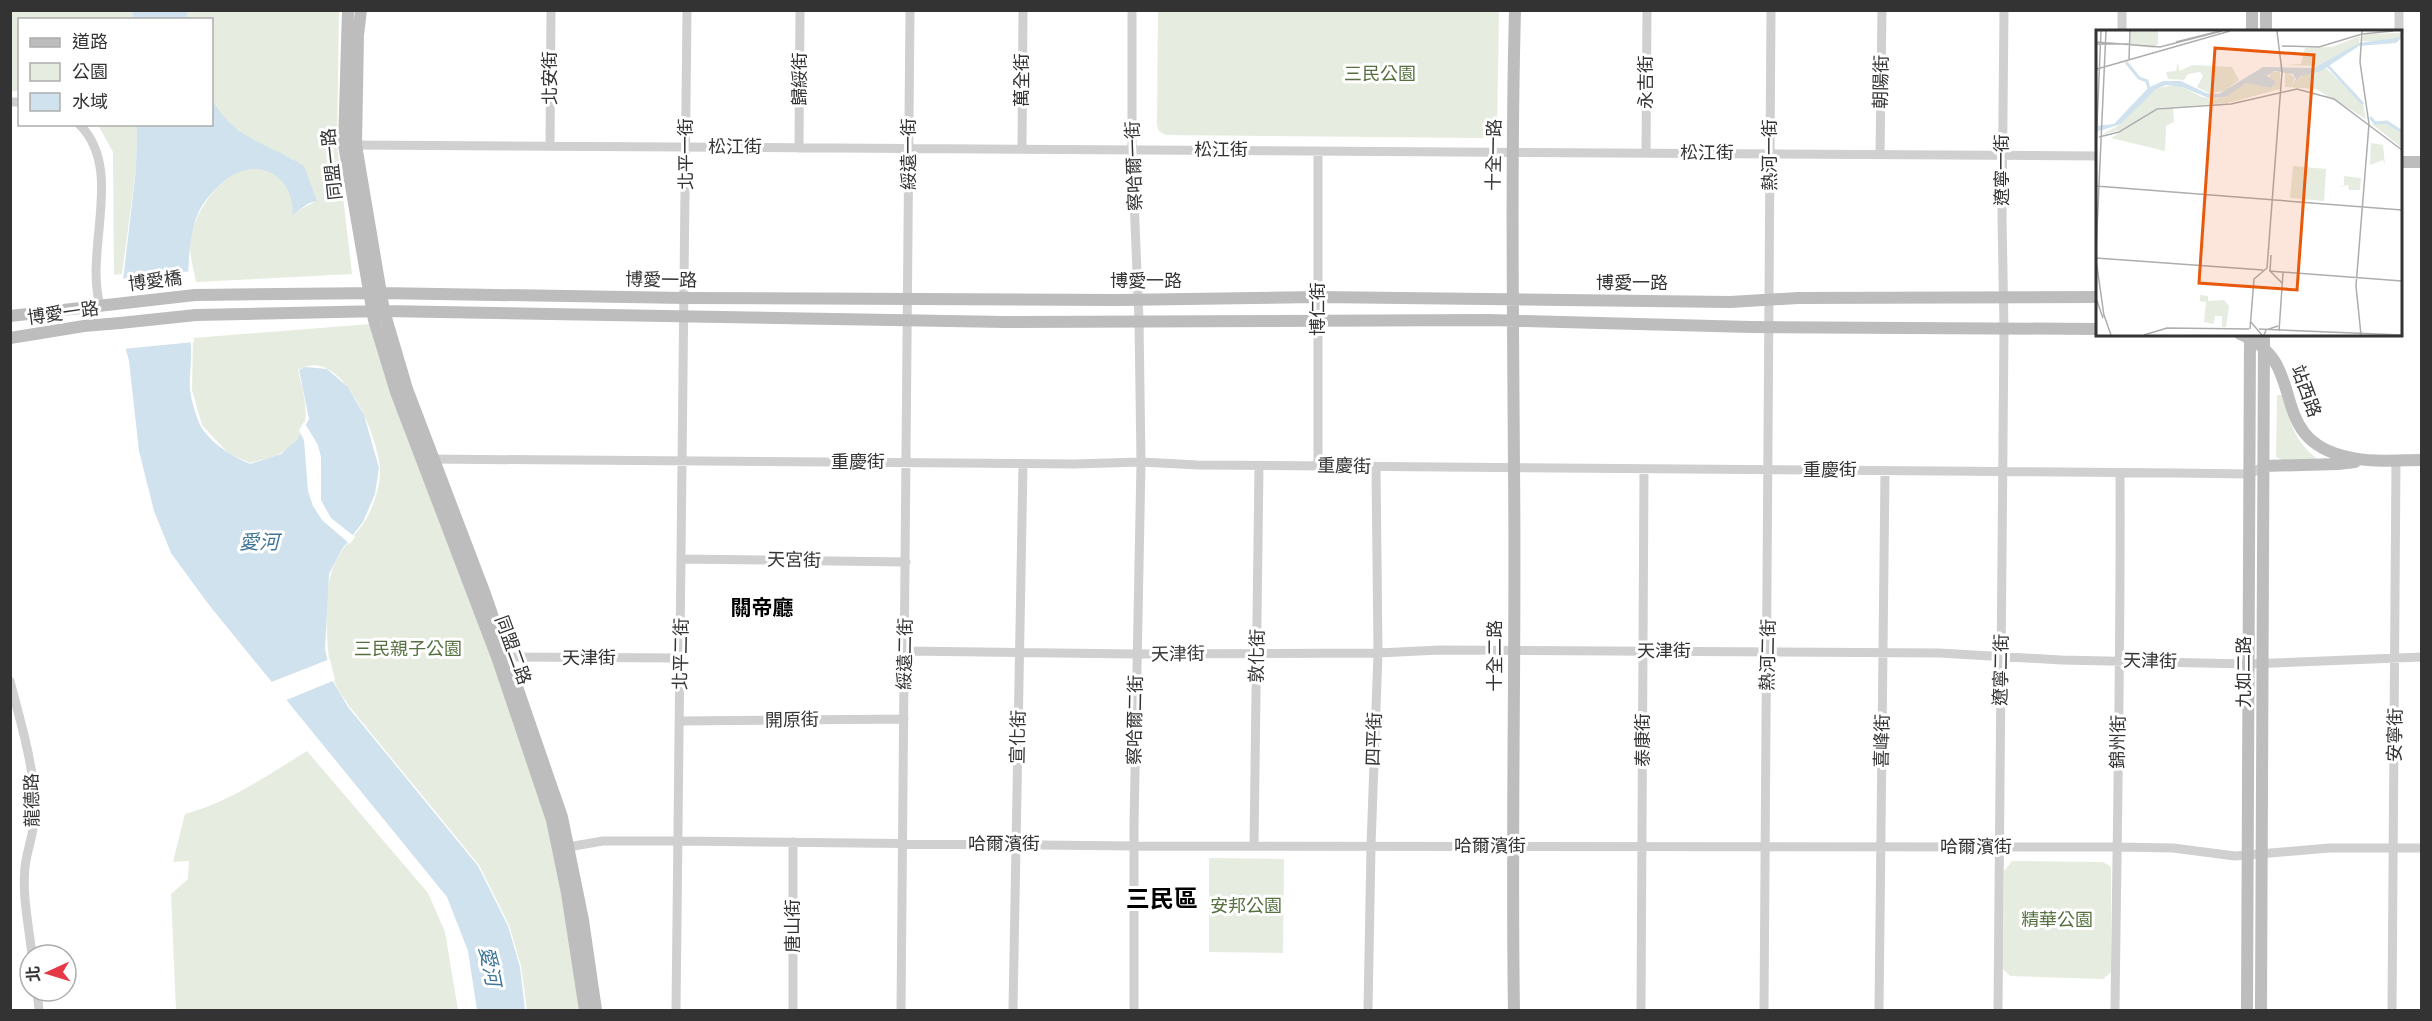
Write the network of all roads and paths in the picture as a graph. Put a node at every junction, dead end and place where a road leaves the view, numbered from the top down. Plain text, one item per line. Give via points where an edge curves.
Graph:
1 (348, 10) edge
2 (361, 10) edge
3 (551, 10) edge
4 (687, 10) edge
5 (800, 10) edge
6 (910, 10) edge
7 (1023, 10) edge
8 (1132, 10) edge
9 (1515, 10) edge
10 (1647, 10) edge
11 (1772, 10) edge
12 (1882, 10) edge
13 (2004, 10) edge
14 (2122, 10) edge
15 (2252, 10) edge
16 (2266, 10) edge
17 (2399, 10) edge
18 (2122, 30) edge
19 (2252, 30) edge
20 (2266, 30) edge
21 (2399, 30) edge
22 (80, 126) edge
23 (350, 145) junction
24 (550, 146) junction
25 (686, 147) junction
26 (799, 148) junction
27 (909, 148) junction
28 (1022, 149) junction
29 (1132, 150) junction
30 (1318, 151) junction
31 (1511, 152) junction
32 (1646, 153) junction
33 (1770, 154) junction
34 (1880, 154) junction
35 (2002, 155) junction
36 (2096, 156) edge
37 (2402, 162) edge
38 (2421, 162) edge
39 (374, 293) junction
40 (195, 295) joint
41 (1318, 297) junction
42 (2003, 297) junction
43 (2096, 297) edge
44 (685, 298) junction
45 (909, 298) junction
46 (1138, 300) junction
47 (1769, 300) junction
48 (1512, 301) junction
49 (118, 304) joint
50 (100, 305) junction
51 (378, 311) junction
52 (10, 316) edge
53 (685, 318) junction
54 (1318, 320) junction
55 (909, 321) junction
56 (1139, 321) junction
57 (1512, 321) junction
58 (1769, 327) junction
59 (2004, 329) junction
60 (2096, 329) edge
61 (2247, 336) edge
62 (2264, 336) edge
63 (10, 338) edge
64 (2264, 348) junction
65 (428, 459) junction
66 (2370, 460) junction
67 (2396, 460) junction
68 (2421, 460) edge
69 (683, 461) junction
70 (1141, 462) junction
71 (907, 463) junction
72 (1023, 464) junction
73 (1259, 466) junction
74 (1318, 466) junction
75 (2264, 466) junction
76 (1376, 467) junction
77 (1514, 468) junction
78 (1644, 469) junction
79 (1769, 470) junction
80 (1885, 471) junction
81 (2003, 472) junction
82 (2120, 473) junction
83 (2250, 474) junction
84 (682, 559) junction
85 (906, 562) junction
86 (1513, 650) junction
87 (906, 651) junction
88 (1020, 651) junction
89 (1643, 651) junction
90 (1768, 652) junction
91 (1257, 653) junction
92 (1378, 653) junction
93 (1883, 653) junction
94 (1136, 654) junction
95 (2395, 656) junction
96 (502, 657) junction
97 (2421, 657) edge
98 (681, 658) junction
99 (2001, 658) junction
100 (2121, 661) junction
101 (2248, 664) junction
102 (2262, 664) junction
103 (10, 681) edge
104 (904, 719) junction
105 (680, 721) junction
106 (679, 841) junction
107 (793, 842) junction
108 (903, 843) junction
109 (1016, 844) junction
110 (1134, 846) junction
111 (1254, 846) junction
112 (1371, 846) junction
113 (1512, 846) junction
114 (1642, 847) junction
115 (1766, 847) junction
116 (1881, 847) junction
117 (2000, 847) junction
118 (563, 848) junction
119 (2117, 848) junction
120 (2393, 848) junction
121 (2421, 848) edge
122 (2262, 854) junction
123 (2247, 855) junction
124 (31, 943) edge
125 (585, 1011) edge
126 (596, 1011) edge
127 (676, 1011) edge
128 (793, 1011) edge
129 (901, 1011) edge
130 (1013, 1011) edge
131 (1134, 1011) edge
132 (1368, 1011) edge
133 (1514, 1011) edge
134 (1641, 1011) edge
135 (1764, 1011) edge
136 (1879, 1011) edge
137 (1998, 1011) edge
138 (2115, 1011) edge
139 (2247, 1011) edge
140 (2261, 1011) edge
141 (2392, 1011) edge

1 - 23 main road, 同盟一路
2 - 23 main road, 同盟一路
3 - 24 street, 北安街
4 - 25 street, 北平一街
5 - 26 street, 歸綏街
6 - 27 street, 綏遠一街
7 - 28 street, 萬全街
8 - 29 street, 察哈爾一街
9 - 31 main road, 十全一路
10 - 32 street, 永吉街
11 - 33 street, 熱河一街
12 - 34 street, 朝陽街
13 - 35 street, 遼寧一街
14 - 18 street
15 - 19 main road
16 - 20 main road
17 - 21 street
22 - 50 street via 93,143 102,171 95,282
23 - 24 street, 松江街
23 - 39 main road, 同盟一路
24 - 25 street, 松江街
25 - 26 street, 松江街
25 - 44 street, 北平一街
26 - 27 street, 松江街
27 - 28 street, 松江街
27 - 45 street, 綏遠一街
28 - 29 street, 松江街
29 - 30 street, 松江街
29 - 46 street, 察哈爾一街
30 - 31 street, 松江街
30 - 41 street, 博仁街
31 - 32 street, 松江街
31 - 48 main road, 十全一路
32 - 33 street, 松江街
33 - 34 street, 松江街
33 - 47 street, 熱河一街
34 - 35 street, 松江街
35 - 36 street, 松江街
35 - 42 street, 遼寧一街
37 - 38 main road
39 - 40 main road, 博愛一路
39 - 44 main road, 博愛一路
39 - 51 main road, 同盟一路
40 - 49 main road, 博愛橋
41 - 46 main road, 博愛一路
41 - 48 main road, 博愛一路
41 - 54 street, 博仁街
42 - 43 main road, 博愛一路
42 - 47 main road, 博愛一路
42 - 59 street, 遼寧一街
44 - 45 main road, 博愛一路
44 - 53 street, 北平二街
45 - 46 main road, 博愛一路
45 - 55 street, 綏遠二街
46 - 56 street, 察哈爾一街
47 - 48 main road, 博愛一路
47 - 58 street, 熱河二街
48 - 57 main road, 十全二路
49 - 50 main road, 博愛一路
50 - 52 main road, 博愛一路
51 - 53 main road, 博愛一路
51 - 63 main road, 博愛一路, bridge via 196,315
51 - 65 main road, 同盟二路 via 396,392
53 - 55 main road, 博愛一路
53 - 69 street, 北平二街
54 - 56 main road, 博愛一路
54 - 57 main road, 博愛一路
54 - 74 street, 博仁街
55 - 56 main road, 博愛一路
55 - 71 street, 綏遠二街
56 - 70 street, 察哈爾二街
57 - 58 main road, 博愛一路
57 - 77 main road, 十全二路
58 - 59 main road, 博愛一路
58 - 79 street, 熱河二街
59 - 60 main road, 博愛一路
59 - 81 street, 遼寧二街
61 - 64 main road
61 - 83 main road, 九如二路
62 - 64 main road, 九如二路
64 - 66 main road, 站西路 via 2279,368 2294,417 2304,433 2328,451
64 - 75 main road, 九如二路
65 - 69 street, 重慶街
65 - 96 main road, 同盟二路
66 - 67 main road, 站西路
66 - 75 main road
67 - 68 main road, 站西路
67 - 95 street, 安寧街
69 - 71 street, 重慶街
69 - 84 street, 北平二街
70 - 72 street, 重慶街
70 - 73 street, 重慶街
70 - 94 street, 察哈爾二街
71 - 72 street, 重慶街
71 - 85 street, 綏遠二街
72 - 88 street, 宣化街
73 - 74 street, 重慶街
73 - 91 street, 敦化街
74 - 76 street, 重慶街
75 - 83 street
75 - 102 main road, 九如二路
76 - 77 street, 重慶街
76 - 92 street, 四平街
77 - 78 street, 重慶街
77 - 86 main road, 十全二路
78 - 79 street, 重慶街
78 - 89 street, 泰康街
79 - 80 street, 重慶街
79 - 90 street, 熱河二街
80 - 81 street, 重慶街
80 - 93 street, 喜峰街
81 - 82 street, 重慶街
81 - 99 street, 遼寧二街
82 - 83 street, 重慶街
82 - 100 street, 錦州街
83 - 101 main road, 九如二路
84 - 85 street, 天宮街
84 - 98 street, 北平二街
85 - 87 street, 綏遠二街
86 - 89 street, 天津街
86 - 92 street, 天津街
86 - 113 main road, 十全二路
87 - 88 street, 天津街
87 - 104 street, 綏遠二街
88 - 94 street, 天津街
88 - 109 street, 宣化街
89 - 90 street, 天津街
89 - 114 street, 泰康街
90 - 93 street, 天津街
90 - 115 street, 熱河二街
91 - 92 street, 天津街
91 - 94 street, 天津街
91 - 111 street, 敦化街
92 - 112 street, 四平街
93 - 99 street, 天津街
93 - 116 street, 喜峰街
94 - 110 street, 察哈爾二街
95 - 97 street, 天津街
95 - 102 street, 天津街
95 - 120 street, 安寧街
96 - 98 street, 天津街
96 - 118 main road, 同盟二路
98 - 105 street, 北平二街
99 - 100 street, 天津街
99 - 117 street, 遼寧二街
100 - 101 street, 天津街
100 - 119 street, 錦州街
101 - 102 street, 天津街
101 - 123 main road, 九如二路
102 - 122 main road, 九如二路
103 - 124 street, 龍德路 via 31,760 34,791 35,812 25,868
104 - 105 street, 開原街
104 - 108 street, 綏遠二街
105 - 106 street, 北平二街
106 - 107 street, 哈爾濱街
106 - 118 street, 哈爾濱街 via 603,841
106 - 127 street, 北平二街
107 - 108 street, 哈爾濱街
107 - 128 street, 唐山街
108 - 109 street, 哈爾濱街
108 - 129 street, 綏遠二街
109 - 110 street, 哈爾濱街
109 - 130 street, 宣化街
110 - 111 street, 哈爾濱街
110 - 131 street, 察哈爾二街
111 - 112 street, 哈爾濱街
112 - 113 street, 哈爾濱街
112 - 132 street, 四平街
113 - 114 street, 哈爾濱街
113 - 133 main road, 十全二路
114 - 115 street, 哈爾濱街
114 - 134 street, 泰康街
115 - 116 street, 哈爾濱街
115 - 135 street, 熱河二街
116 - 117 street, 哈爾濱街
116 - 136 street, 喜峰街
117 - 119 street, 哈爾濱街
117 - 137 street, 遼寧二街
118 - 125 main road, 同盟二路
118 - 126 main road, 同盟二路 via 594,983
119 - 123 street, 哈爾濱街 via 2173,848
119 - 138 street, 錦州街
120 - 121 street, 哈爾濱街
120 - 122 street, 哈爾濱街
120 - 141 street, 安寧街
122 - 123 street, 哈爾濱街
122 - 140 main road, 九如二路
123 - 139 main road, 九如二路

